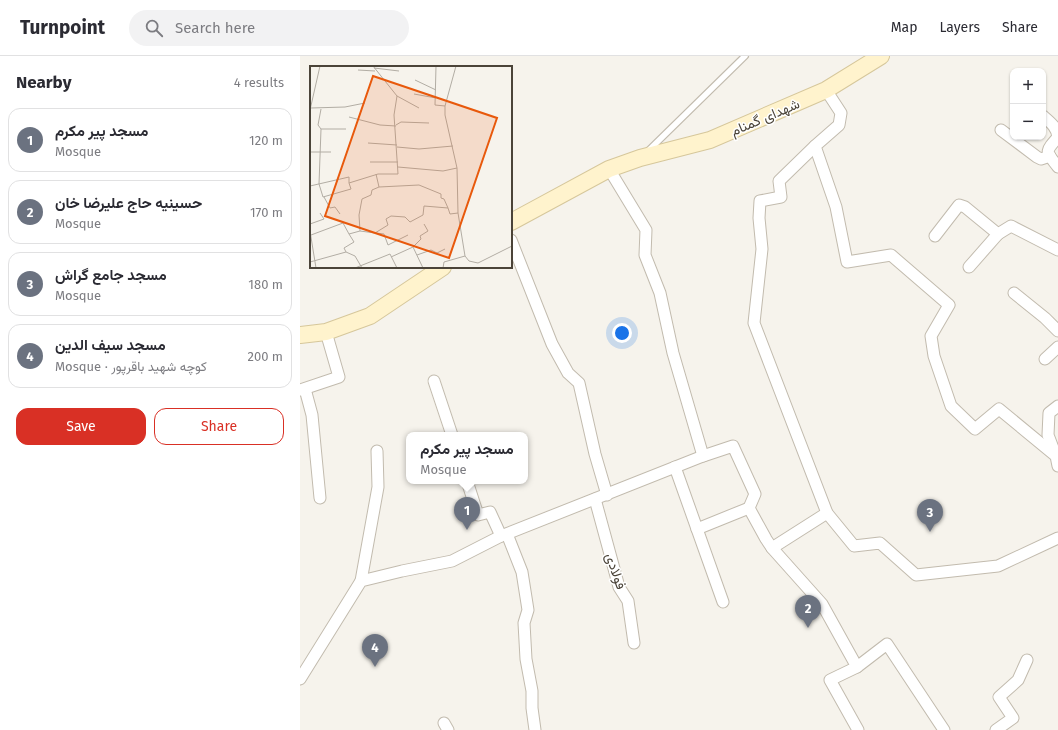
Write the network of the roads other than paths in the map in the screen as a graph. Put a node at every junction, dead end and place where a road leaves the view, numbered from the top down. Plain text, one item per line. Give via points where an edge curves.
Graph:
1 (745, 56) edge
2 (881, 56) edge
3 (826, 90) junction
4 (1046, 119) edge
5 (1001, 130) dead end
6 (815, 146) junction
7 (1050, 156) junction
8 (640, 158) junction
9 (1058, 167) edge
10 (609, 169) junction
11 (512, 221) edge
12 (998, 234) junction
13 (935, 236) dead end
14 (512, 243) edge
15 (1058, 250) edge
16 (969, 267) dead end
17 (442, 268) edge
18 (1014, 293) dead end
19 (1058, 331) edge
20 (326, 332) junction
21 (300, 334) edge
22 (1058, 347) edge
23 (1045, 359) dead end
24 (434, 381) dead end
25 (303, 390) edge
26 (1058, 406) edge
27 (451, 432) edge
28 (377, 451) dead end
29 (703, 456) junction
30 (1057, 461) edge
31 (675, 467) junction
32 (468, 484) edge
33 (607, 495) junction
34 (320, 498) dead end
35 (595, 500) junction
36 (749, 508) junction
37 (827, 513) junction
38 (697, 529) junction
39 (504, 535) junction
40 (1058, 538) edge
41 (772, 548) junction
42 (361, 581) junction
43 (723, 602) dead end
44 (634, 643) dead end
45 (1027, 660) dead end
46 (857, 667) junction
47 (300, 679) edge
48 (535, 730) edge
49 (858, 730) edge
50 (944, 730) edge
51 (996, 730) edge

1 - 8 lane
2 - 3 street, شهدای گمنام
3 - 6 street via 841,113 839,125
3 - 8 street, شهدای گمنام via 710,140
4 - 7 street via 1057,131 1058,137 1048,148
5 - 7 street via 1037,157 1041,159
6 - 30 street via 836,207 847,262 891,255 949,305 931,336 934,356 951,406 975,429 999,409
6 - 37 street via 779,181 781,197 760,201 762,249 754,323
7 - 9 street
8 - 10 street, شهدای گمنام
10 - 11 street, شهدای گمنام
10 - 29 street via 646,230 645,255 660,293 673,353
12 - 13 street via 965,207 959,206
12 - 15 street via 1011,226
12 - 16 street
14 - 33 street via 552,344 568,373 579,384
17 - 20 street via 370,316
18 - 19 street
20 - 21 street
20 - 25 street via 339,378
22 - 23 street
24 - 27 street
25 - 34 street via 312,414
26 - 30 street via 1049,413 1048,435
28 - 42 street via 378,487
29 - 31 street
29 - 36 street via 733,446 755,494
31 - 33 street
31 - 38 street
32 - 39 street via 478,515 490,512
33 - 35 street
35 - 39 street
35 - 44 street, فولادی via 619,587 628,601
36 - 38 street
36 - 41 street
37 - 40 street via 854,546 880,543 916,575 998,566
37 - 41 street
38 - 43 street
39 - 42 street via 452,560
39 - 48 street via 522,572 528,610 524,624 526,659
41 - 46 street via 822,604
42 - 47 street
45 - 51 street via 1018,680 999,697 1013,718
46 - 49 street via 830,680
46 - 50 street via 887,644

